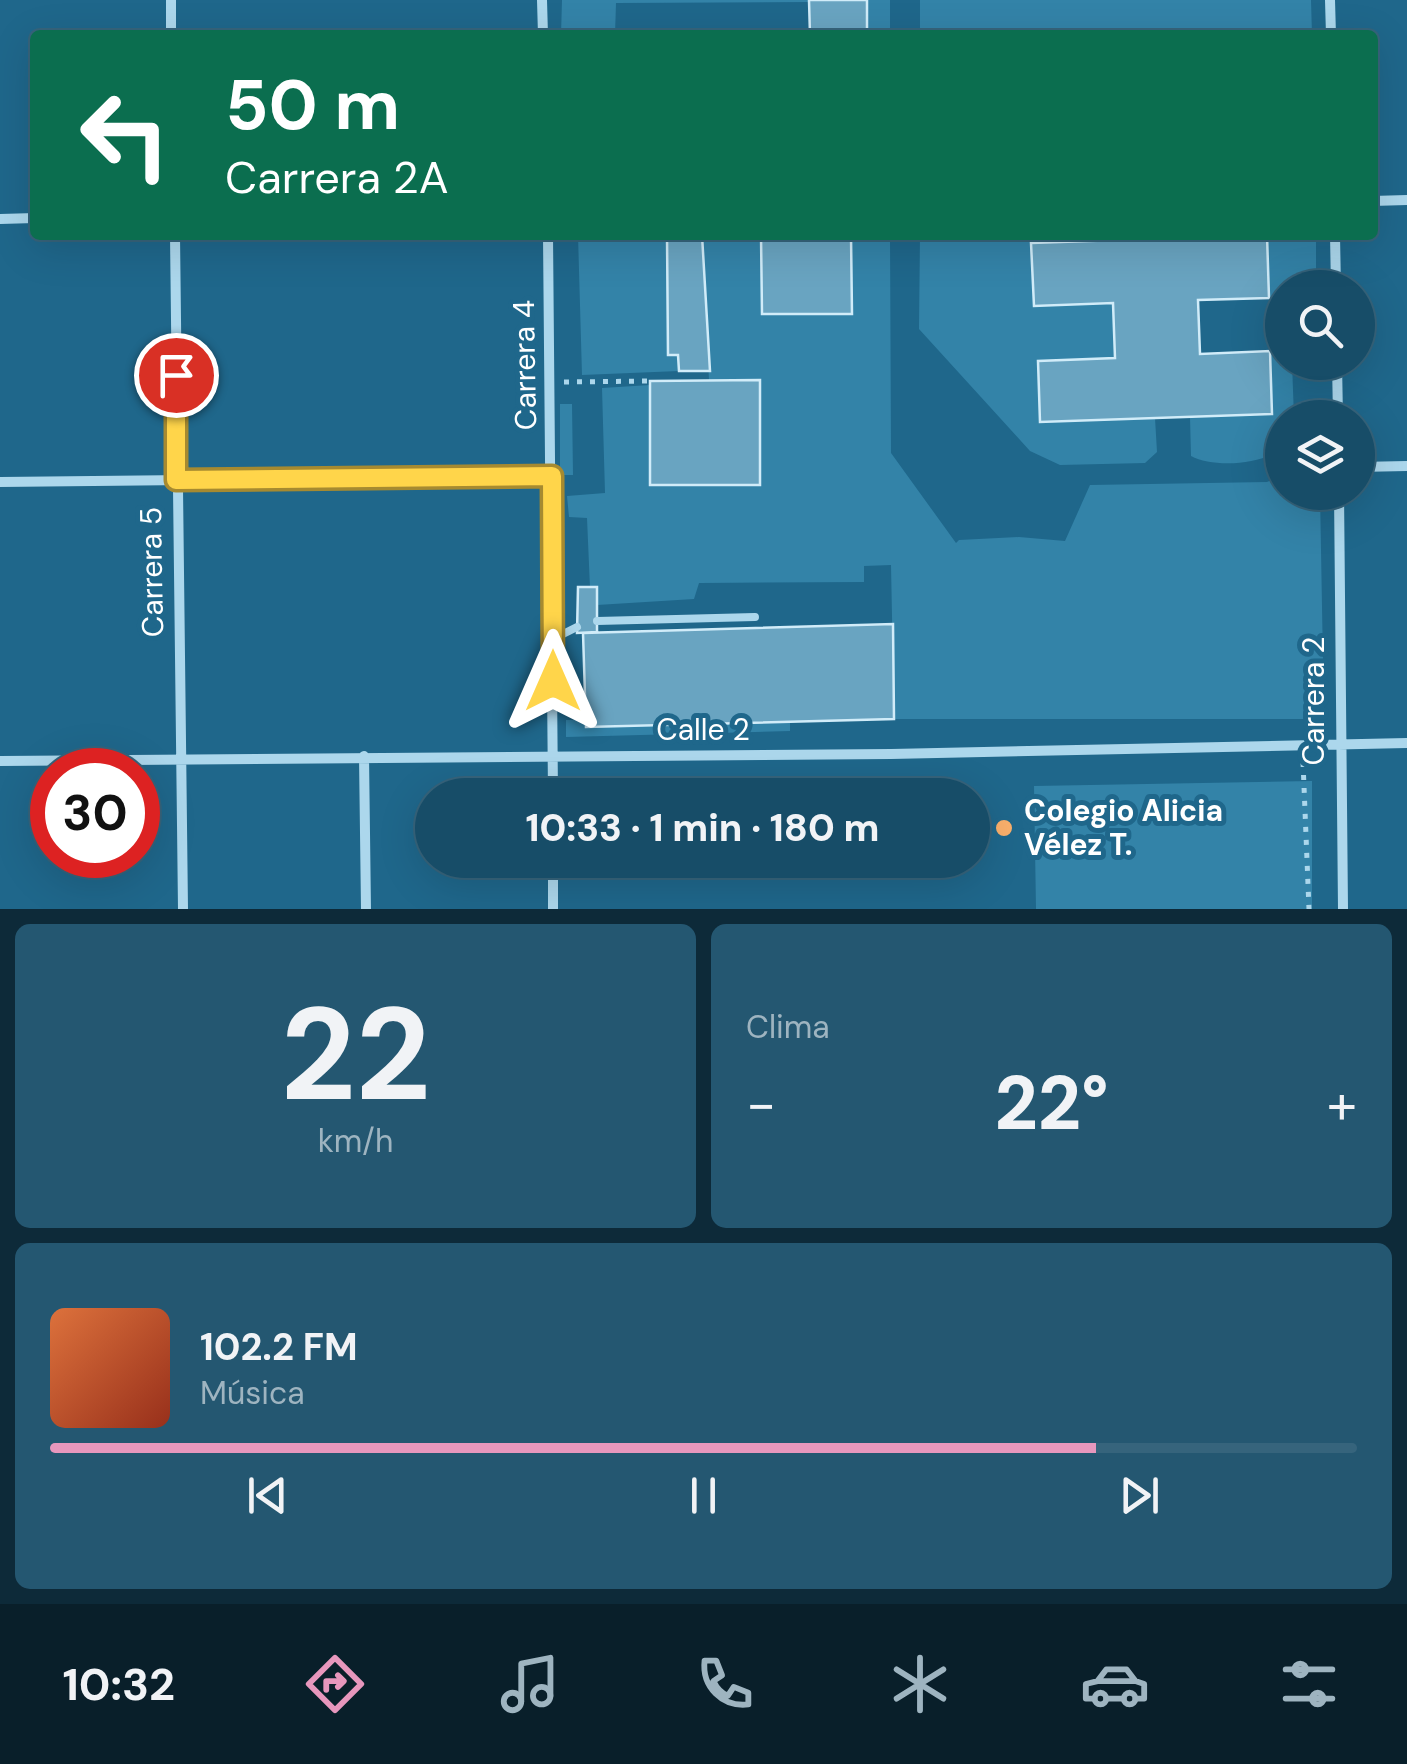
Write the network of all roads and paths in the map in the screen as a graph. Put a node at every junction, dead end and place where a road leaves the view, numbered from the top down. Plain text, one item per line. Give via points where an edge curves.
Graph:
1 (170, 0) edge
2 (542, 0) edge
3 (1330, 0) edge
4 (171, 30) edge
5 (544, 30) edge
6 (1330, 30) edge
7 (1407, 200) edge
8 (1378, 201) edge
9 (30, 218) edge
10 (0, 219) edge
11 (175, 240) edge
12 (548, 240) edge
13 (1335, 240) edge
14 (1336, 270) edge
15 (650, 381) dead end
16 (551, 382) junction
17 (1407, 466) edge
18 (1375, 467) edge
19 (552, 476) junction
20 (176, 480) junction
21 (0, 482) edge
22 (1338, 510) edge
23 (756, 617) dead end
24 (597, 621) dead end
25 (577, 627) dead end
26 (553, 644) junction
27 (1407, 743) edge
28 (1339, 744) junction
29 (1303, 748) junction
30 (364, 756) junction
31 (553, 756) junction
32 (179, 757) junction
33 (0, 760) edge
34 (553, 778) edge
35 (553, 878) edge
36 (182, 909) edge
37 (366, 909) edge
38 (553, 909) edge
39 (1308, 909) edge
40 (1343, 909) edge

1 - 4 street
2 - 5 street
3 - 6 street
7 - 8 street
9 - 10 street
11 - 20 street, Carrera 5
12 - 16 street, Carrera 4
13 - 14 street
15 - 16 path
16 - 19 street, Carrera 4
17 - 18 street
19 - 20 street
19 - 26 street, Carrera 4
20 - 21 street
20 - 32 street, Carrera 5
22 - 28 street, Carrera 2
23 - 24 lane
25 - 26 lane
26 - 31 street, Carrera 4
27 - 28 street, Calle 2
28 - 29 street, Calle 2
28 - 40 street, Carrera 2
29 - 31 street, Calle 2
29 - 39 path
30 - 31 street, Calle 2
30 - 32 street, Calle 2
30 - 37 street
31 - 34 street, Carrera 4
32 - 33 street, Calle 2
32 - 36 street, Carrera 5
35 - 38 street

